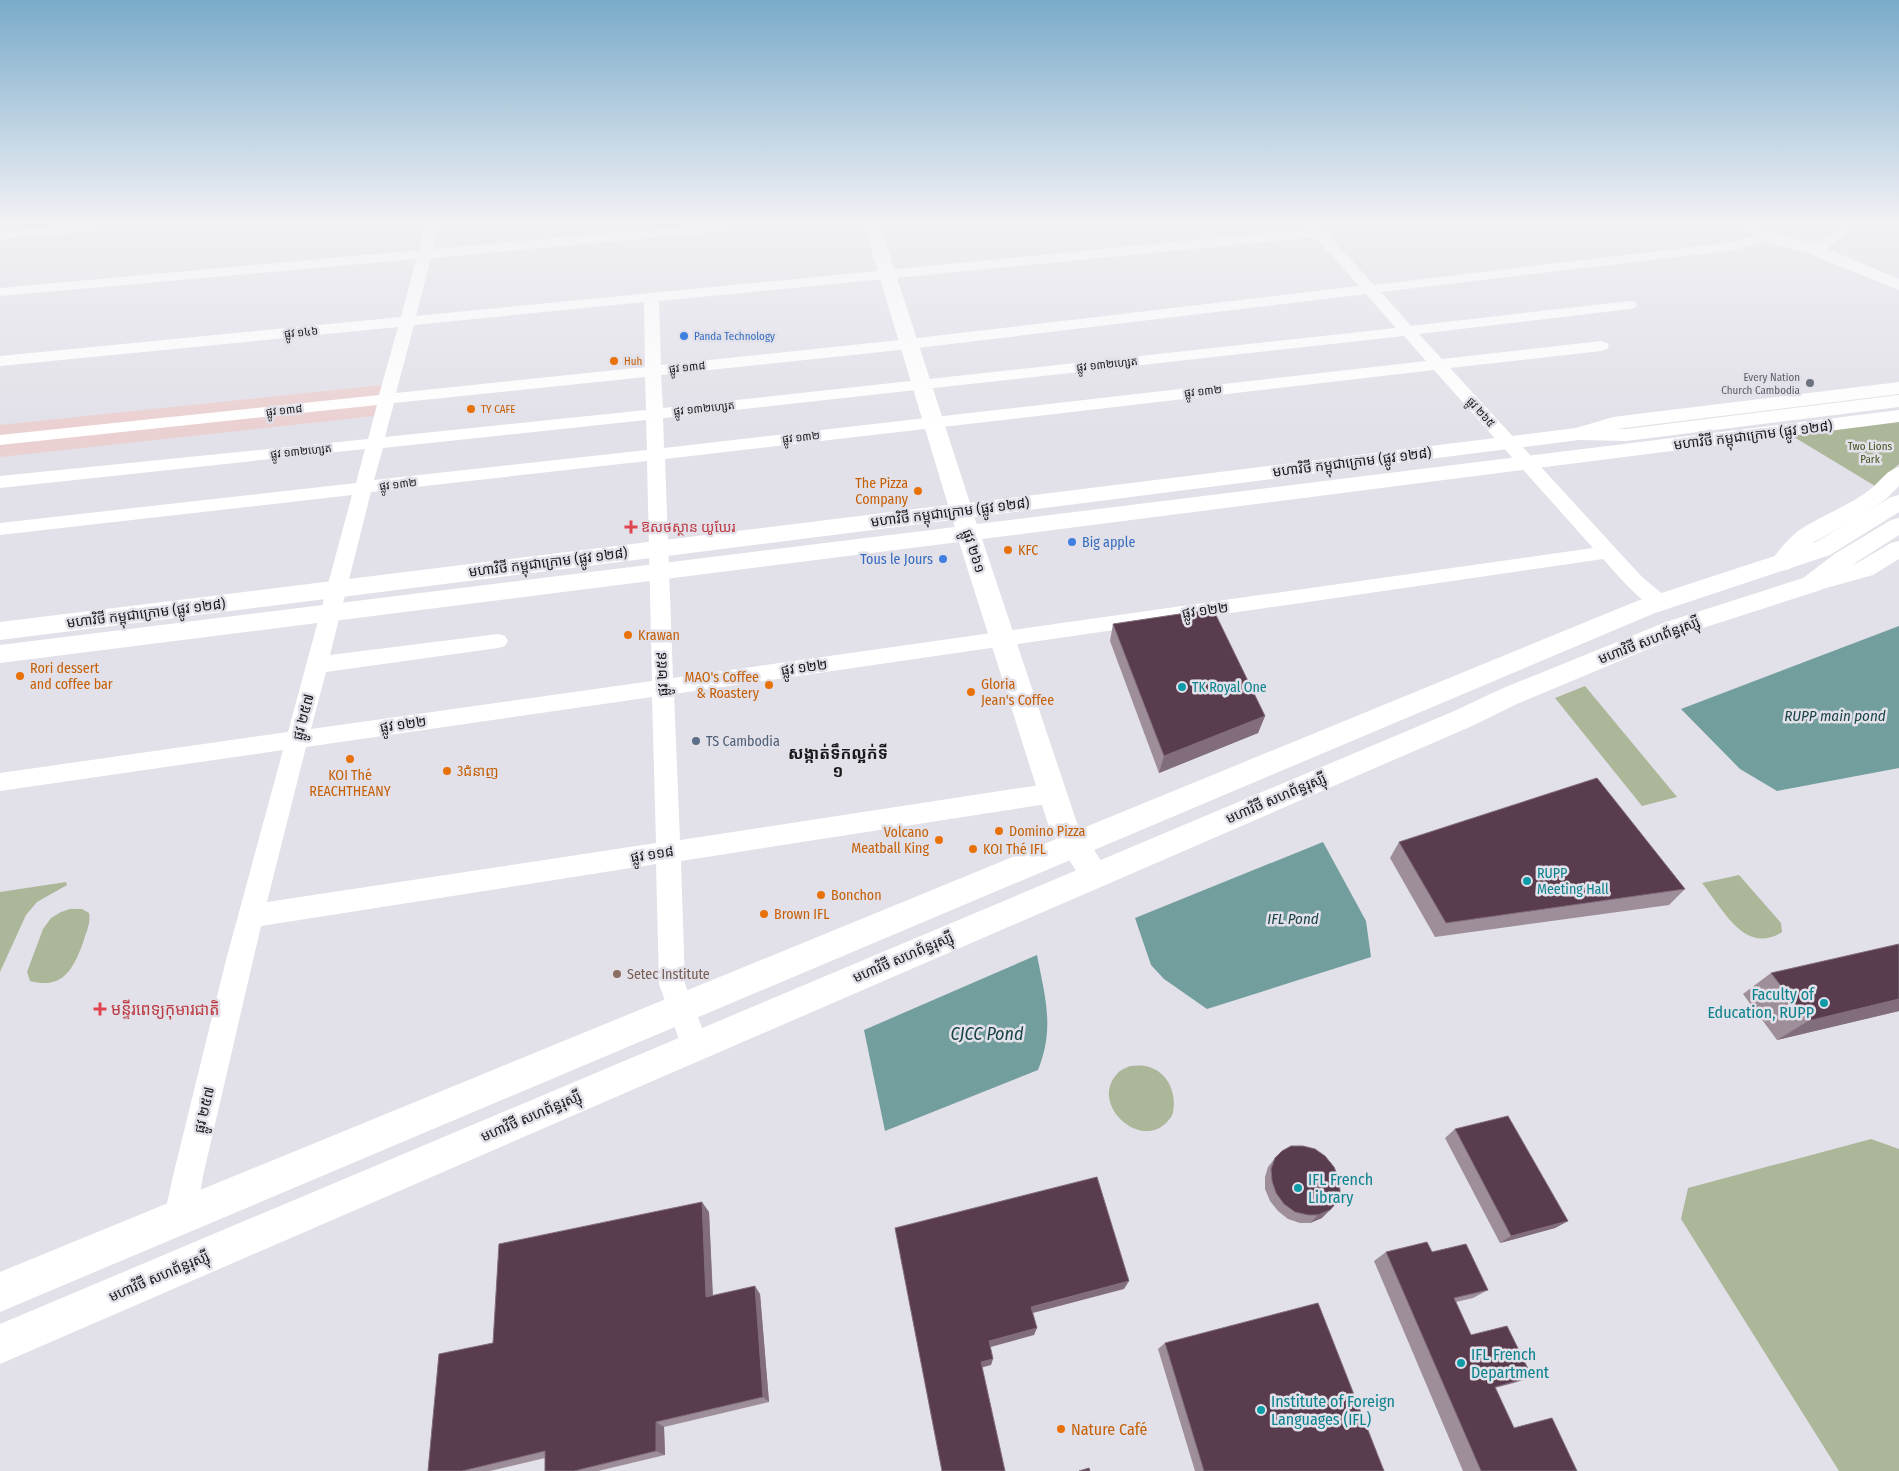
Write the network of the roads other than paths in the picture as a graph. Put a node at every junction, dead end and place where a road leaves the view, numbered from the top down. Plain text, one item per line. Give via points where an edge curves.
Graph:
1 (49, 288) edge
2 (416, 288) edge
3 (747, 288) edge
4 (891, 288) edge
5 (1371, 288) edge
6 (1392, 288) edge
7 (1875, 288) edge
8 (1373, 290) junction
9 (0, 292) edge
10 (651, 297) junction
11 (1899, 298) edge
12 (1630, 305) dead end
13 (407, 322) junction
14 (1408, 331) junction
15 (909, 344) junction
16 (1601, 346) dead end
17 (0, 361) edge
18 (1439, 365) junction
19 (653, 371) junction
20 (921, 384) junction
21 (1899, 388) edge
22 (386, 399) junction
23 (1899, 401) edge
24 (654, 413) junction
25 (1899, 416) edge
26 (933, 422) junction
27 (1579, 434) junction
28 (0, 440) edge
29 (1509, 443) junction
30 (375, 444) junction
31 (656, 454) junction
32 (1527, 463) junction
33 (1899, 474) edge
34 (0, 482) edge
35 (363, 488) junction
36 (1898, 510) edge
37 (965, 522) junction
38 (0, 529) edge
39 (659, 548) junction
40 (1899, 549) edge
41 (1608, 552) junction
42 (1782, 563) junction
43 (659, 572) junction
44 (1812, 584) junction
45 (337, 588) junction
46 (1659, 602) junction
47 (330, 614) junction
48 (0, 631) edge
49 (1002, 638) junction
50 (498, 641) dead end
51 (0, 654) edge
52 (316, 665) junction
53 (663, 687) junction
54 (297, 739) junction
55 (0, 782) edge
56 (1053, 793) junction
57 (1076, 846) junction
58 (668, 851) junction
59 (1095, 875) junction
60 (251, 916) junction
61 (681, 1008) junction
62 (695, 1046) junction
63 (180, 1217) junction
64 (0, 1292) edge
65 (0, 1344) edge

1 - 9 street
2 - 13 street, ផ្លូវ ២៥៧
3 - 10 street, ផ្លូវ ១៤៦
4 - 15 main road, ផ្លូវ ២៦១
5 - 8 street, ផ្លូវ ២៦៥
6 - 8 street, ផ្លូវ ១៣៨
7 - 11 main road
8 - 14 street, ផ្លូវ ២៦៥
8 - 15 street, ផ្លូវ ១៣៨
10 - 13 street, ផ្លូវ ១៤៦
10 - 19 street, ផ្លូវ ២៥៩
12 - 14 street, ផ្លូវ ១៣២ហ្សេត
13 - 17 street, ផ្លូវ ១៤៦
13 - 22 street, ផ្លូវ ២៥៧
14 - 18 street, ផ្លូវ ២៦៥
14 - 20 street, ផ្លូវ ១៣២ហ្សេត
15 - 19 street, ផ្លូវ ១៣៨
15 - 20 main road, ផ្លូវ ២៦១
16 - 18 street, ផ្លូវ ១៣២
18 - 26 street, ផ្លូវ ១៣២
18 - 29 street, ផ្លូវ ២៦៥
19 - 22 street, ផ្លូវ ១៣៨
19 - 24 street, ផ្លូវ ២៥៩
20 - 24 street, ផ្លូវ ១៣២ហ្សេត
20 - 26 main road, ផ្លូវ ២៦១
21 - 27 main road, មហាវិថី កម្ពុជាក្រោម (ផ្លូវ ១២៨) via 1613,423
22 - 28 street, ផ្លូវ ១៣៨
22 - 30 street, ផ្លូវ ២៥៧
23 - 27 main road via 1626,434
24 - 30 street, ផ្លូវ ១៣២ហ្សេត
24 - 31 street, ផ្លូវ ២៥៩
25 - 32 main road, មហាវិថី កម្ពុជាក្រោម (ផ្លូវ ១២៨)
26 - 31 street, ផ្លូវ ១៣២
26 - 37 main road, ផ្លូវ ២៦១
27 - 29 main road, មហាវិថី កម្ពុជាក្រោម (ផ្លូវ ១២៨)
29 - 32 street, ផ្លូវ ២៦៥
29 - 37 main road, មហាវិថី កម្ពុជាក្រោម (ផ្លូវ ១២៨)
30 - 34 street, ផ្លូវ ១៣២ហ្សេត
30 - 35 street, ផ្លូវ ២៥៧
31 - 35 street, ផ្លូវ ១៣២
31 - 39 street, ផ្លូវ ២៥៩
32 - 37 main road, មហាវិថី កម្ពុជាក្រោម (ផ្លូវ ១២៨)
32 - 41 street, ផ្លូវ ២៦៥
33 - 42 main road, មហាវិថី សហព័ន្ធរុស្ស៊ី via 1878,494 1806,537
35 - 38 street, ផ្លូវ ១៣២
35 - 45 street, ផ្លូវ ២៥៧
36 - 42 main road, មហាវិថី សហព័ន្ធរុស្ស៊ី via 1822,549
36 - 44 main road, មហាវិថី សហព័ន្ធរុស្ស៊ី
37 - 39 main road, មហាវិថី កម្ពុជាក្រោម (ផ្លូវ ១២៨)
37 - 43 main road, មហាវិថី កម្ពុជាក្រោម (ផ្លូវ ១២៨)
37 - 49 main road, ផ្លូវ ២៦១
39 - 43 street, ផ្លូវ ២៥៩
39 - 45 main road, មហាវិថី កម្ពុជាក្រោម (ផ្លូវ ១២៨)
40 - 44 main road, មហាវិថី សហព័ន្ធរុស្ស៊ី via 1865,569
41 - 46 street, ផ្លូវ ២៦៥ via 1635,582
41 - 49 street, ផ្លូវ ១២២
42 - 46 main road, មហាវិថី សហព័ន្ធរុស្ស៊ី
43 - 47 main road, មហាវិថី កម្ពុជាក្រោម (ផ្លូវ ១២៨)
43 - 53 street, ផ្លូវ ២៥៩
44 - 59 main road, មហាវិថី សហព័ន្ធរុស្ស៊ី via 1667,631
45 - 47 street, ផ្លូវ ២៥៧
45 - 48 main road, មហាវិថី កម្ពុជាក្រោម (ផ្លូវ ១២៨)
46 - 57 main road, មហាវិថី សហព័ន្ធរុស្ស៊ី
47 - 51 main road, មហាវិថី កម្ពុជាក្រោម (ផ្លូវ ១២៨)
47 - 52 street, ផ្លូវ ២៥៧
49 - 53 street, ផ្លូវ ១២២
49 - 56 main road, ផ្លូវ ២៦១
50 - 52 street
52 - 54 street, ផ្លូវ ២៥៧
53 - 54 street, ផ្លូវ ១២២
53 - 58 street, ផ្លូវ ២៥៩
54 - 55 street, ផ្លូវ ១២២
54 - 60 street, ផ្លូវ ២៥៧
56 - 57 main road, ផ្លូវ ២៦១ via 1064,827
56 - 58 street, ផ្លូវ ១១៨
57 - 59 main road, ផ្លូវ ២៦១
57 - 61 main road, មហាវិថី សហព័ន្ធរុស្ស៊ី
58 - 60 street, ផ្លូវ ១១៨
58 - 61 street, ផ្លូវ ២៥៩ via 672,984
59 - 62 main road, មហាវិថី សហព័ន្ធរុស្ស៊ី
60 - 63 street, ផ្លូវ ២៥៧
61 - 62 street, ផ្លូវ ២៥៩
61 - 63 main road, មហាវិថី សហព័ន្ធរុស្ស៊ី
62 - 65 main road, មហាវិថី សហព័ន្ធរុស្ស៊ី
63 - 64 main road, មហាវិថី សហព័ន្ធរុស្ស៊ី

